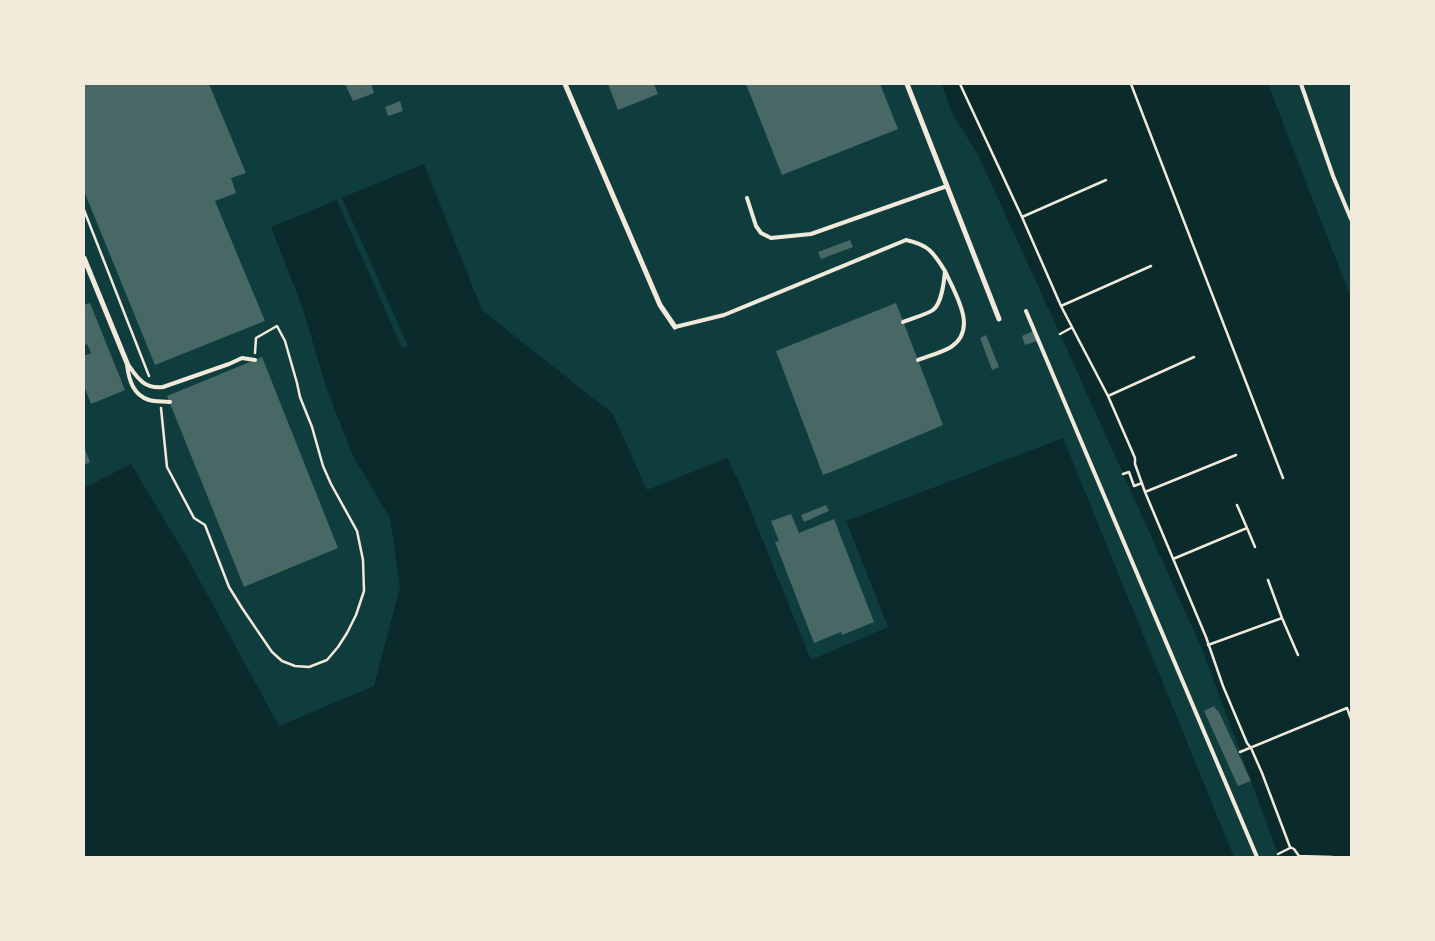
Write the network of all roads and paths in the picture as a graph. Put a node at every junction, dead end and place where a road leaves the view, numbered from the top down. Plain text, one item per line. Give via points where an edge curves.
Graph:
1 (564, 84) edge
2 (907, 84) edge
3 (960, 84) edge
4 (1131, 84) edge
5 (1301, 84) edge
6 (1106, 180) dead end
7 (947, 186) junction
8 (747, 198) dead end
9 (84, 210) edge
10 (1022, 217) junction
11 (1351, 219) edge
12 (84, 258) edge
13 (1151, 266) dead end
14 (945, 271) junction
15 (1061, 306) junction
16 (1026, 311) dead end
17 (999, 319) dead end
18 (903, 322) dead end
19 (674, 327) joint
20 (1071, 328) junction
21 (1060, 334) dead end
22 (1194, 357) dead end
23 (255, 360) joint
24 (918, 360) dead end
25 (127, 363) junction
26 (151, 382) dead end
27 (1108, 396) junction
28 (170, 402) dead end
29 (161, 407) dead end
30 (1236, 455) dead end
31 (1123, 474) dead end
32 (1283, 478) dead end
33 (1142, 483) junction
34 (1145, 492) junction
35 (1237, 505) dead end
36 (1247, 528) junction
37 (1255, 547) dead end
38 (1173, 559) junction
39 (1268, 580) dead end
40 (1282, 618) junction
41 (1208, 646) junction
42 (1298, 655) dead end
43 (1351, 719) edge
44 (1252, 748) junction
45 (1240, 752) dead end
46 (1290, 847) junction
47 (1278, 854) dead end
48 (1257, 857) edge
49 (1332, 857) edge

1 - 19 street via 660,305
2 - 7 street
3 - 10 path
4 - 32 path
5 - 11 lane
6 - 10 path
7 - 8 lane via 811,234 771,238 760,233
7 - 17 street
9 - 26 path
10 - 15 path
12 - 25 street
13 - 15 path
14 - 18 lane via 944,285 934,309
14 - 19 lane via 929,248 906,240 724,315
14 - 24 lane via 964,316 964,332 960,340 949,348
15 - 20 path
16 - 48 lane
20 - 21 path
20 - 27 path
22 - 27 path
23 - 25 lane via 242,358 154,388 139,379
23 - 29 path via 256,338 277,326 288,350 323,466 357,531 364,560 364,590 356,615 327,660 309,667 282,661 272,652 242,608 205,525 194,518 167,467
25 - 28 lane via 128,379 138,394 150,401
27 - 33 path via 1135,458
30 - 34 path
31 - 33 path via 1129,472 1134,486
33 - 34 path
34 - 38 path
35 - 36 path
36 - 37 path
36 - 38 path
38 - 41 path
39 - 40 path
40 - 41 path
40 - 42 path
41 - 44 path via 1247,743
43 - 44 path via 1346,708
44 - 45 path
44 - 46 path
46 - 47 path
46 - 49 path via 1299,856

